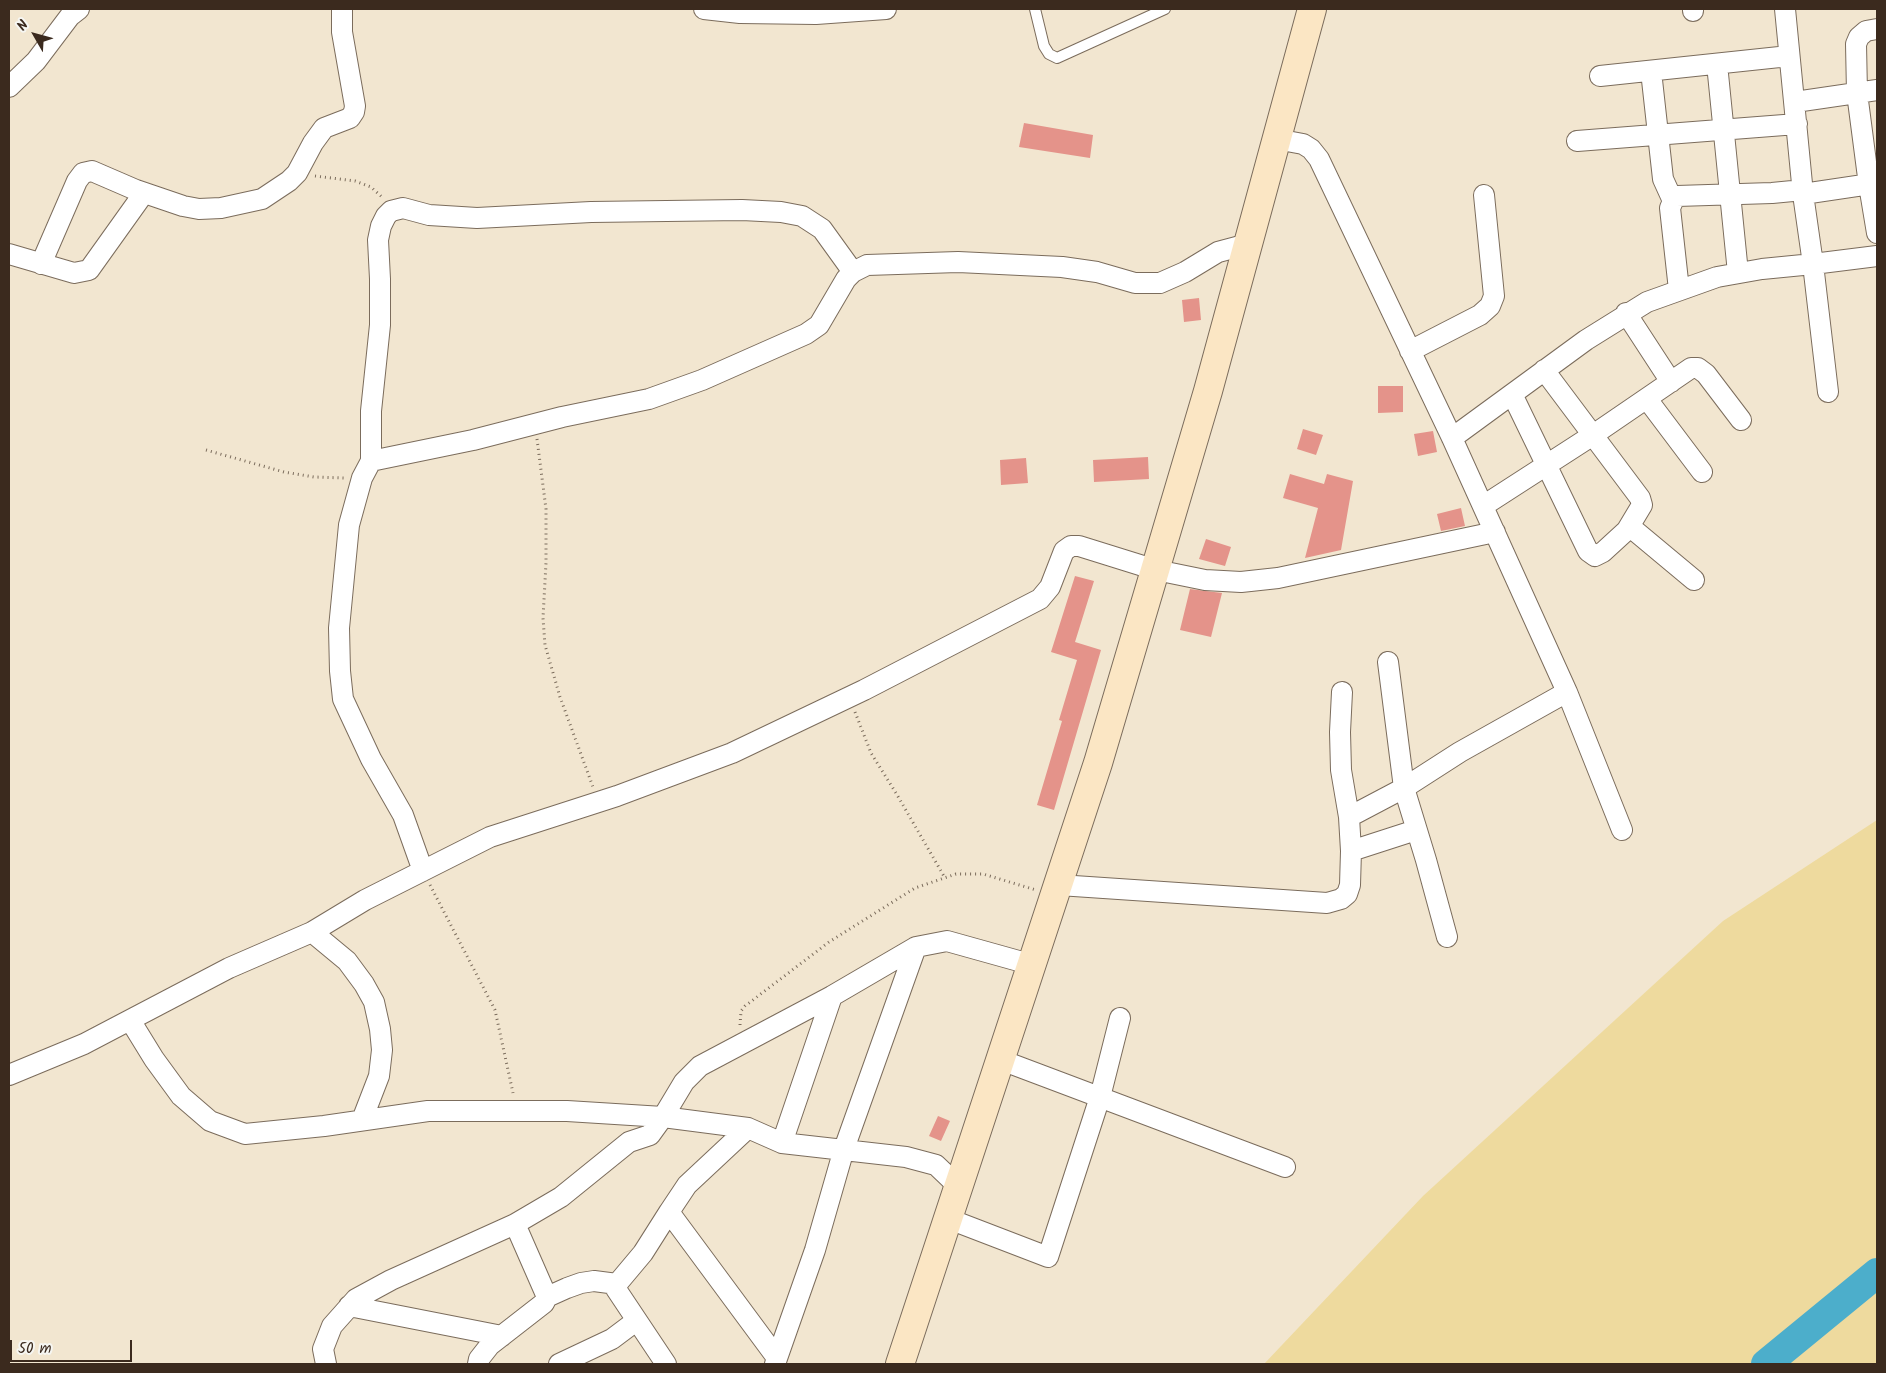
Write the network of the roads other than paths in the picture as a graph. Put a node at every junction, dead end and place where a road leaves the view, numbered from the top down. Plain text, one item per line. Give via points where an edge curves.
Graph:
1 (79, 9) edge
2 (342, 9) edge
3 (704, 9) edge
4 (886, 9) edge
5 (1035, 9) edge
6 (1166, 9) edge
7 (1312, 9) edge
8 (1785, 9) edge
9 (1877, 29) edge
10 (1789, 56) junction
11 (1717, 64) junction
12 (1651, 71) junction
13 (1600, 76) dead end
14 (9, 87) edge
15 (1877, 90) edge
16 (1857, 93) junction
17 (1795, 102) junction
18 (1797, 124) junction
19 (1724, 130) junction
20 (1658, 134) junction
21 (1276, 139) junction
22 (1577, 141) dead end
23 (1873, 184) edge
24 (1803, 192) junction
25 (144, 193) junction
26 (1730, 194) junction
27 (1484, 195) dead end
28 (1672, 201) junction
29 (1877, 233) edge
30 (1248, 244) junction
31 (9, 254) edge
32 (1877, 256) edge
33 (41, 264) junction
34 (1813, 264) junction
35 (853, 272) junction
36 (1738, 273) junction
37 (1679, 290) junction
38 (1626, 313) junction
39 (1410, 351) junction
40 (1544, 370) junction
41 (1671, 382) junction
42 (1828, 392) dead end
43 (1512, 394) junction
44 (1647, 399) junction
45 (1741, 420) dead end
46 (1593, 436) junction
47 (1452, 438) junction
48 (1547, 465) junction
49 (367, 469) junction
50 (1702, 472) dead end
51 (1482, 506) junction
52 (1627, 530) junction
53 (1495, 532) junction
54 (1156, 570) junction
55 (1694, 580) dead end
56 (1388, 662) dead end
57 (1342, 692) dead end
58 (1567, 692) junction
59 (1404, 788) junction
60 (1349, 817) junction
61 (1416, 830) junction
62 (1622, 830) dead end
63 (1352, 851) junction
64 (423, 871) junction
65 (1057, 890) junction
66 (312, 932) junction
67 (1447, 937) dead end
68 (916, 947) junction
69 (1033, 965) junction
70 (832, 996) junction
71 (1120, 1018) dead end
72 (130, 1020) junction
73 (1001, 1060) junction
74 (9, 1075) edge
75 (1100, 1097) junction
76 (663, 1117) junction
77 (362, 1120) junction
78 (748, 1128) junction
79 (782, 1143) junction
80 (844, 1149) junction
81 (1286, 1167) dead end
82 (959, 1187) junction
83 (669, 1212) junction
84 (949, 1219) junction
85 (515, 1224) junction
86 (617, 1284) junction
87 (547, 1297) junction
88 (349, 1306) junction
89 (636, 1321) junction
90 (502, 1336) junction
91 (776, 1361) edge
92 (328, 1364) edge
93 (478, 1364) edge
94 (559, 1364) edge
95 (666, 1364) edge
96 (900, 1364) edge

1 - 14 street via 36,61
2 - 25 street via 342,32 354,112 350,118 324,128 297,173 262,199 221,208 183,206
3 - 4 street via 816,14
5 - 6 lane via 1044,46 1057,58
7 - 21 street
8 - 10 street
9 - 16 street via 1866,31 1856,44
10 - 11 street
10 - 17 street
11 - 12 street
11 - 19 street
12 - 13 street
12 - 20 street
15 - 16 street
16 - 17 street
16 - 23 street
17 - 18 street
18 - 19 street
18 - 24 street
19 - 20 street
19 - 26 street
20 - 22 street
20 - 28 street via 1663,179
21 - 30 street
21 - 39 street via 1303,144 1318,159
23 - 24 street
23 - 29 street
24 - 26 street
24 - 34 street
25 - 33 street via 89,270 74,273
25 - 33 street via 92,171 83,173
26 - 28 street via 1684,195
26 - 36 street
27 - 39 street via 1494,296 1490,306 1480,315
28 - 37 street via 1670,208
30 - 35 street via 1218,252 1160,283 1135,283 1062,267 958,262 867,266
30 - 54 street
31 - 33 street
32 - 34 street
34 - 36 street
34 - 42 street
35 - 49 street via 838,291 819,326 702,380 649,400 562,417
35 - 49 street via 822,229 802,216 781,212 591,212 477,218 403,208 391,211 381,226 378,240 380,325
36 - 37 street
37 - 38 street
38 - 40 street
38 - 41 street
39 - 47 street
40 - 43 street
40 - 46 street
41 - 44 street
41 - 45 street via 1692,368 1698,368
43 - 47 street
43 - 48 street
44 - 46 street
44 - 50 street
46 - 48 street
46 - 52 street via 1640,498 1642,505
47 - 51 street
48 - 51 street
48 - 52 street via 1588,551 1595,556 1603,552
49 - 64 street via 350,525 339,628 343,699 370,759 404,815
51 - 53 street
52 - 55 street via 1634,530
53 - 54 street via 1278,578 1242,582 1205,580
53 - 58 street
54 - 64 street via 1071,546 1064,551 1050,588 1040,599 849,697 732,753 490,837
54 - 65 street
56 - 59 street
57 - 60 street via 1342,770
58 - 59 street via 1460,752
58 - 62 street
59 - 60 street
59 - 61 street
60 - 63 street
61 - 63 street
61 - 67 street
63 - 65 street via 1347,894 1342,899 1327,902
64 - 66 street via 365,900
65 - 69 street
66 - 72 street via 228,968
66 - 77 street via 347,961 374,1002 380,1029 381,1058 379,1076
68 - 69 street via 947,941
68 - 70 street
68 - 80 street
69 - 73 street
70 - 76 street via 700,1066 684,1082
70 - 79 street
71 - 75 street
72 - 74 street via 84,1044
72 - 77 street via 181,1096 210,1121 245,1134
73 - 75 street
73 - 82 street
75 - 81 street
75 - 84 street via 1048,1257
76 - 77 street via 567,1111 428,1111
76 - 78 street
76 - 85 street via 650,1135 629,1142 561,1197
78 - 79 street
78 - 83 street via 686,1184
79 - 80 street
80 - 82 street via 906,1157 936,1165
80 - 91 street via 815,1250
82 - 84 street
83 - 86 street via 643,1253
83 - 91 street
84 - 96 street
85 - 87 street
85 - 88 street via 392,1280
86 - 87 street via 581,1283
86 - 89 street via 616,1289
87 - 90 street via 544,1303
88 - 90 street
88 - 92 street via 332,1326 323,1349
89 - 94 street via 612,1339
89 - 95 street
90 - 93 street via 490,1345

